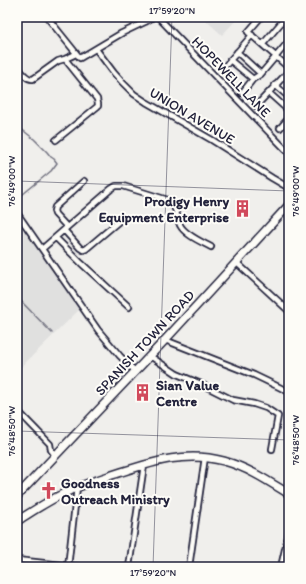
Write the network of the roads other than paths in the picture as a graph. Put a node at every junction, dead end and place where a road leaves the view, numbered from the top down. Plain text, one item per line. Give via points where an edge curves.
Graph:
1 (153, 17) edge
2 (158, 17) edge
3 (261, 17) edge
4 (49, 18) edge
5 (287, 18) edge
6 (250, 34) junction
7 (289, 41) edge
8 (262, 44) junction
9 (96, 49) junction
10 (237, 52) junction
11 (76, 54) junction
12 (276, 56) junction
13 (65, 59) junction
14 (230, 60) junction
15 (226, 65) dead end
16 (17, 66) edge
17 (289, 69) edge
18 (261, 74) junction
19 (253, 79) junction
20 (275, 85) junction
21 (269, 92) junction
22 (242, 93) dead end
23 (289, 97) edge
24 (256, 106) dead end
25 (289, 111) edge
26 (289, 118) edge
27 (280, 128) dead end
28 (56, 140) dead end
29 (289, 153) edge
30 (84, 181) dead end
31 (289, 188) edge
32 (289, 205) edge
33 (17, 213) edge
34 (118, 222) dead end
35 (66, 228) junction
36 (56, 238) junction
37 (211, 247) dead end
38 (42, 250) junction
39 (236, 263) junction
40 (129, 307) dead end
41 (289, 311) edge
42 (166, 340) junction
43 (150, 356) junction
44 (136, 372) junction
45 (289, 392) edge
46 (17, 410) edge
47 (272, 450) dead end
48 (56, 456) junction
49 (205, 458) junction
50 (144, 465) junction
51 (77, 487) junction
52 (289, 494) edge
53 (17, 496) edge
54 (17, 521) edge
55 (289, 532) edge
56 (17, 560) edge
57 (68, 566) edge
58 (80, 567) edge
59 (129, 567) edge
60 (189, 567) edge
61 (281, 567) edge

1 - 9 street
2 - 29 street, HOPEWELL LANE
3 - 6 street
4 - 11 street
5 - 8 street
6 - 8 street
6 - 10 street
7 - 12 street
8 - 12 street
9 - 11 street via 80,58
9 - 31 street, UNION AVENUE via 122,83 134,94
10 - 14 street
10 - 18 street
11 - 13 street
12 - 17 street
12 - 18 street
13 - 16 street via 30,79
13 - 28 street via 97,99 98,106
14 - 15 street
14 - 19 street
17 - 20 street
18 - 19 street
19 - 22 street
20 - 21 street
20 - 23 street
21 - 24 street
21 - 25 street
26 - 27 street
30 - 35 street via 55,207 54,214
32 - 39 main road, SPANISH TOWN ROAD
33 - 38 street
34 - 35 street via 83,250
35 - 36 street
35 - 37 street via 110,189 123,186 171,201 183,230
36 - 38 street
36 - 40 street
38 - 44 street via 98,330
39 - 41 street
39 - 42 main road, SPANISH TOWN ROAD
42 - 43 main road, SPANISH TOWN ROAD
42 - 45 street via 254,375
43 - 44 main road, SPANISH TOWN ROAD
43 - 47 street via 177,374 233,400 266,408 278,416
44 - 48 main road, SPANISH TOWN ROAD
46 - 48 street via 50,444
48 - 53 main road, SPANISH TOWN ROAD
49 - 50 main road via 174,458
49 - 52 main road via 250,470
49 - 60 street
50 - 51 main road
50 - 59 street
51 - 54 main road
51 - 57 street
55 - 61 street
56 - 57 street
57 - 58 street

